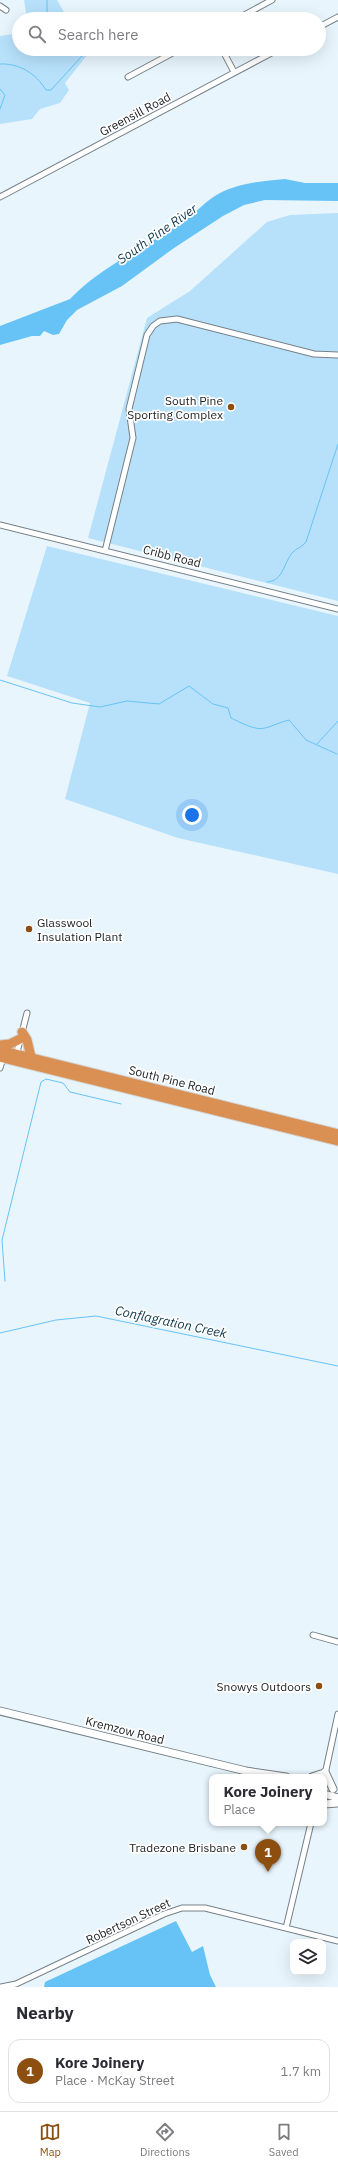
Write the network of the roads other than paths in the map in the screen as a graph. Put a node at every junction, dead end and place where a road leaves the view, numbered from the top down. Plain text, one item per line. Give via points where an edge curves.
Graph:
1 (272, 0) edge
2 (0, 6) edge
3 (6, 10) dead end
4 (249, 12) edge
5 (338, 17) edge
6 (326, 23) edge
7 (167, 56) edge
8 (226, 56) edge
9 (266, 56) edge
10 (234, 72) junction
11 (128, 77) dead end
12 (0, 197) edge
13 (338, 355) edge
14 (0, 525) edge
15 (105, 550) junction
16 (338, 608) edge
17 (28, 1013) dead end
18 (21, 1035) junction
19 (0, 1045) edge
20 (1, 1055) edge
21 (16, 1057) junction
22 (31, 1057) junction
23 (0, 1068) edge
24 (338, 1134) edge
25 (338, 1141) edge
26 (313, 1635) dead end
27 (338, 1642) edge
28 (0, 1711) edge
29 (338, 1714) edge
30 (246, 1771) junction
31 (254, 1774) edge
32 (266, 1774) edge
33 (324, 1774) edge
34 (327, 1780) edge
35 (336, 1789) edge
36 (327, 1795) edge
37 (338, 1798) edge
38 (338, 1803) edge
39 (327, 1804) edge
40 (310, 1826) edge
41 (286, 1928) junction
42 (338, 1941) edge
43 (1, 1987) edge

1 - 4 street
2 - 3 street
5 - 6 street
7 - 11 street
8 - 10 street
9 - 10 street, Greensill Road
10 - 12 street, Greensill Road
13 - 15 street via 318,355 177,319 156,324 147,335 129,406 133,438
14 - 15 street, Cribb Road
15 - 16 street, Cribb Road
17 - 18 street
18 - 19 highway via 10,1044
18 - 21 street
18 - 22 highway via 27,1040
20 - 21 highway, South Pine Road
20 - 23 street
21 - 22 highway, South Pine Road
21 - 25 highway, South Pine Road
22 - 24 highway, South Pine Road
26 - 27 street
28 - 30 street, Kremzow Road
29 - 33 street
30 - 31 street, Kremzow Road
30 - 32 street, Kremzow Road
34 - 35 street
36 - 37 street
38 - 39 street
40 - 41 street
41 - 42 street, Robertson Street
41 - 43 street, Robertson Street via 205,1908 177,1909 16,1984

